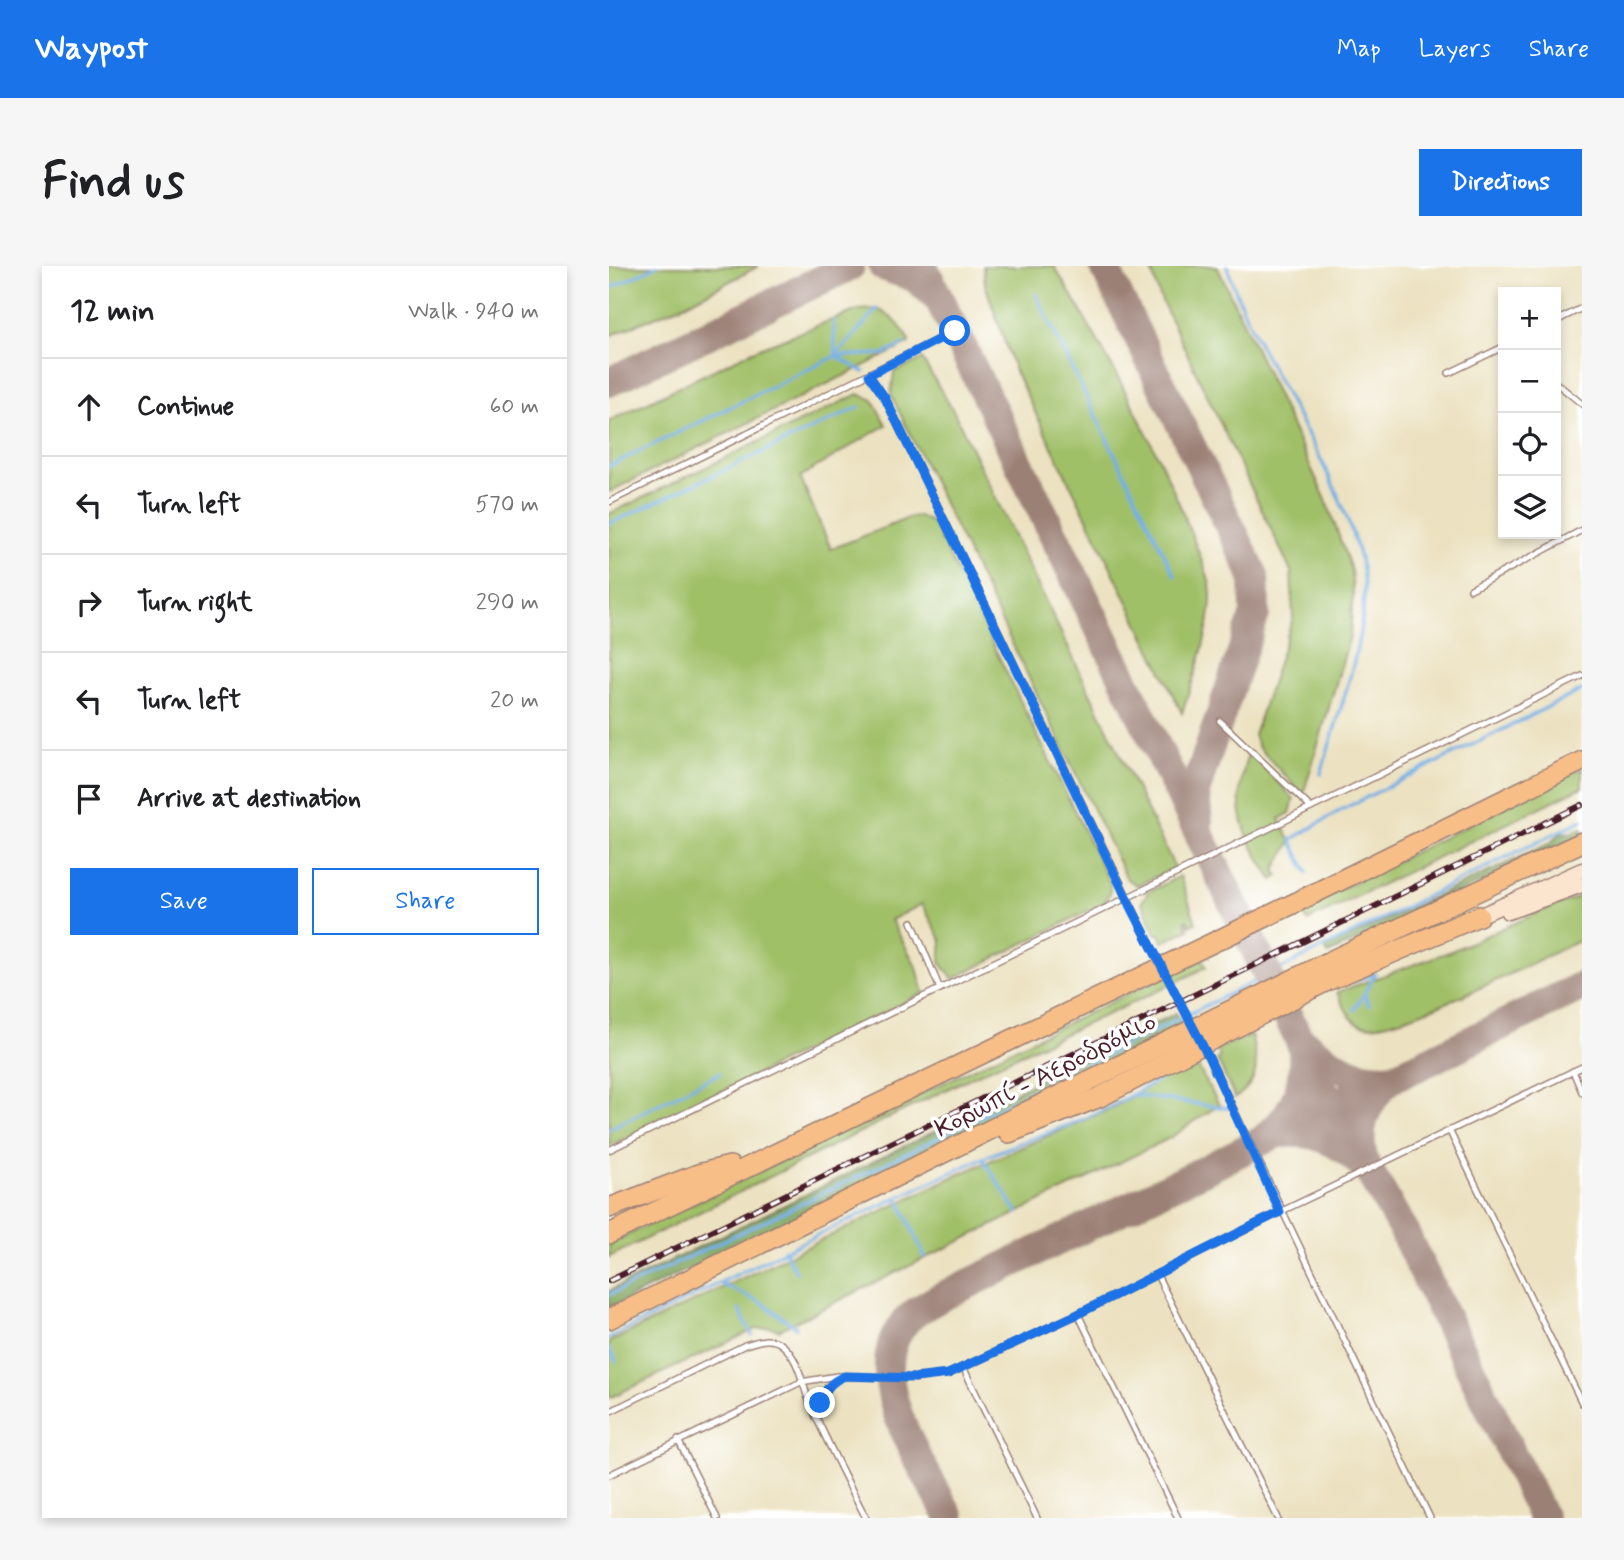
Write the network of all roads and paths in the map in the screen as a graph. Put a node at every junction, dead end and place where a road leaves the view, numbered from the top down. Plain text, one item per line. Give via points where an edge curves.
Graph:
1 (1582, 308) edge
2 (1561, 318) edge
3 (955, 331) dead end
4 (1498, 349) edge
5 (1449, 373) dead end
6 (869, 375) junction
7 (1561, 387) edge
8 (1582, 404) edge
9 (609, 502) edge
10 (1582, 530) edge
11 (1471, 589) dead end
12 (1582, 676) edge
13 (1220, 721) dead end
14 (1582, 761) edge
15 (1311, 808) junction
16 (1582, 842) edge
17 (1582, 870) edge
18 (1582, 885) edge
19 (1127, 899) junction
20 (1479, 916) junction
21 (912, 922) dead end
22 (940, 989) junction
23 (1582, 1067) edge
24 (1573, 1071) junction
25 (1582, 1092) edge
26 (1450, 1132) junction
27 (609, 1150) edge
28 (765, 1158) junction
29 (926, 1164) junction
30 (609, 1208) edge
31 (1280, 1212) junction
32 (609, 1234) edge
33 (1157, 1275) junction
34 (1078, 1314) junction
35 (613, 1318) edge
36 (963, 1367) junction
37 (845, 1376) junction
38 (801, 1382) junction
39 (1582, 1403) edge
40 (609, 1412) edge
41 (816, 1417) junction
42 (678, 1440) junction
43 (609, 1475) edge
44 (717, 1518) edge
45 (866, 1518) edge
46 (1037, 1518) edge
47 (1178, 1518) edge
48 (1278, 1518) edge
49 (1430, 1518) edge

1 - 2 lane
3 - 6 lane
4 - 5 lane
6 - 9 lane
6 - 19 lane via 891,411
7 - 8 lane
10 - 11 lane
12 - 15 lane
13 - 15 lane
14 - 28 highway, Κορωπί - Αεροδρόμιο
15 - 19 lane
16 - 29 highway, Κορωπί - Αεροδρόμιο via 1330,961
17 - 20 street
18 - 20 street via 1512,911
19 - 22 lane
19 - 31 lane, bridge via 1209,1058
20 - 29 highway via 1327,981 1100,1097
21 - 22 lane
22 - 27 lane
23 - 24 lane
24 - 25 lane
24 - 26 lane
26 - 31 lane
26 - 39 lane
28 - 30 highway via 698,1174
28 - 32 highway, Κορωπί - Αεροδρόμιο
29 - 35 highway, Κορωπί - Αεροδρόμιο
31 - 33 lane
31 - 49 lane
33 - 34 lane
33 - 48 lane
34 - 36 lane
34 - 47 lane
36 - 37 lane via 915,1378
36 - 46 lane
37 - 38 lane
37 - 41 lane via 835,1379 824,1392
38 - 40 lane via 791,1354 775,1340 764,1340
38 - 41 lane
38 - 42 lane
41 - 45 lane
42 - 43 lane
42 - 44 lane

